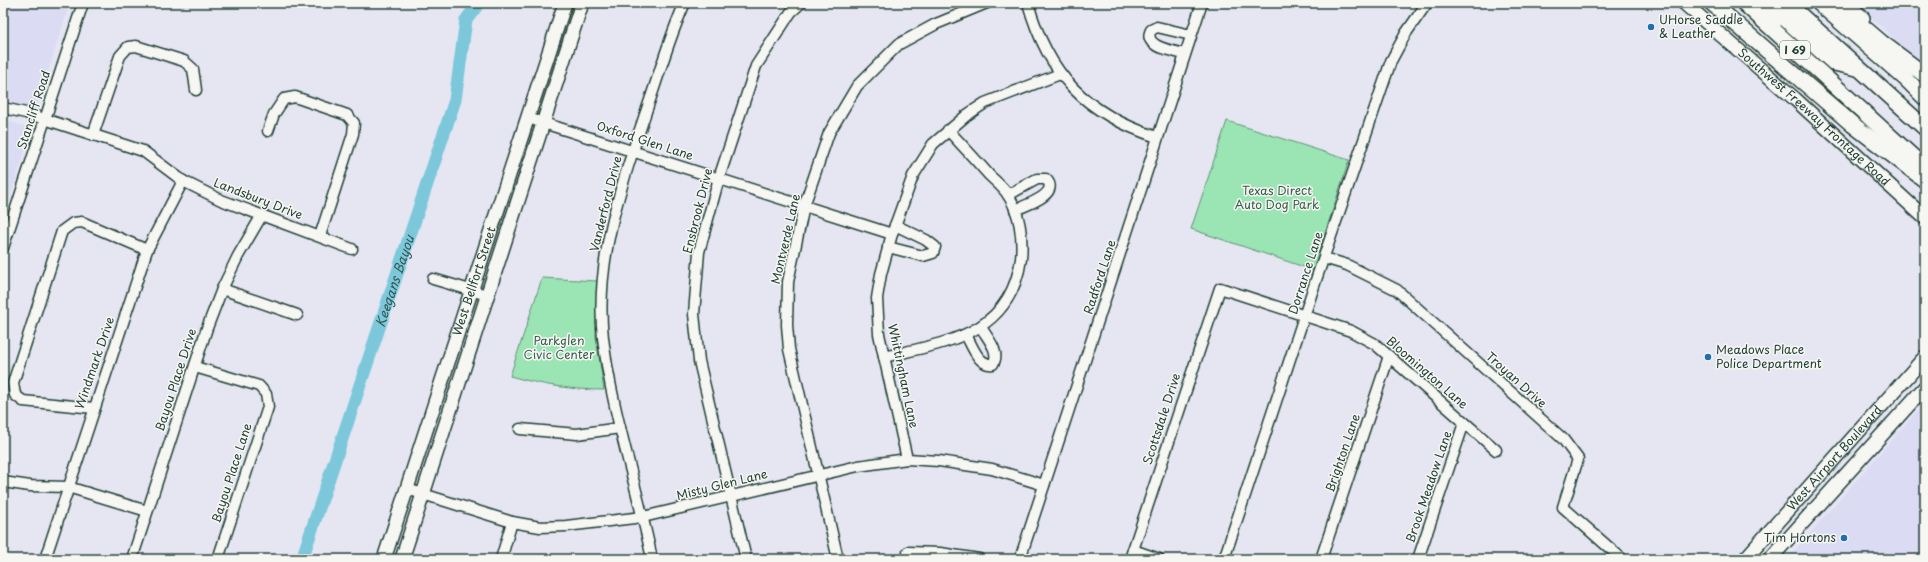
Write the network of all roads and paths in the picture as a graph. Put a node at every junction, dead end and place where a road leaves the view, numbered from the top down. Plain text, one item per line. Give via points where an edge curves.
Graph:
1 (83, 3) edge
2 (565, 3) edge
3 (582, 3) edge
4 (685, 3) edge
5 (800, 3) edge
6 (987, 3) edge
7 (1028, 3) edge
8 (1202, 3) edge
9 (1428, 3) edge
10 (1684, 3) edge
11 (1712, 3) edge
12 (1744, 3) edge
13 (1759, 3) edge
14 (1768, 3) edge
15 (1787, 3) edge
16 (1819, 3) edge
17 (1835, 3) edge
18 (1847, 3) edge
19 (1191, 35) junction
20 (1185, 54) junction
21 (1858, 68) junction
22 (1060, 74) junction
23 (1925, 74) edge
24 (196, 90) dead end
25 (1846, 97) junction
26 (1925, 98) edge
27 (3, 108) edge
28 (528, 118) junction
29 (45, 120) junction
30 (543, 122) junction
31 (1925, 128) edge
32 (948, 130) junction
33 (268, 131) dead end
34 (93, 135) junction
35 (1157, 137) junction
36 (633, 151) junction
37 (1925, 168) edge
38 (719, 178) junction
39 (1925, 180) edge
40 (183, 181) junction
41 (1008, 195) junction
42 (804, 206) junction
43 (1015, 210) junction
44 (262, 215) junction
45 (1925, 218) edge
46 (893, 229) junction
47 (320, 236) junction
48 (888, 247) junction
49 (3, 248) edge
50 (352, 249) dead end
51 (147, 250) junction
52 (1324, 258) junction
53 (433, 279) dead end
54 (1220, 288) joint
55 (222, 289) junction
56 (472, 291) junction
57 (487, 295) junction
58 (297, 315) dead end
59 (1305, 317) junction
60 (981, 327) junction
61 (966, 334) junction
62 (1389, 356) junction
63 (884, 357) junction
64 (1925, 357) edge
65 (195, 367) junction
66 (1910, 374) junction
67 (1925, 388) edge
68 (94, 408) junction
69 (1464, 423) junction
70 (620, 428) junction
71 (520, 429) dead end
72 (1845, 448) junction
73 (1496, 450) dead end
74 (907, 459) junction
75 (1858, 460) junction
76 (820, 475) junction
77 (3, 482) edge
78 (1044, 485) junction
79 (68, 487) junction
80 (407, 489) junction
81 (422, 494) junction
82 (730, 496) junction
83 (147, 511) junction
84 (643, 517) junction
85 (512, 522) junction
86 (1772, 529) junction
87 (1786, 541) junction
88 (908, 552) dead end
89 (1131, 554) edge
90 (45, 559) edge
91 (132, 559) edge
92 (218, 559) edge
93 (384, 559) edge
94 (402, 559) edge
95 (501, 559) edge
96 (652, 559) edge
97 (746, 559) edge
98 (838, 559) edge
99 (979, 559) edge
100 (1020, 559) edge
101 (1159, 559) edge
102 (1224, 559) edge
103 (1321, 559) edge
104 (1418, 559) edge
105 (1622, 559) edge
106 (1745, 559) edge
107 (1770, 559) edge

1 - 29 street, Stancliff Road
2 - 28 main road, West Bellfort Street
3 - 30 main road, West Bellfort Street
4 - 36 street, Vanderford Drive
5 - 38 street, Ensbrook Drive via 791,12 756,66
6 - 42 street, Montverde Lane via 936,24 899,44 857,86 829,133
7 - 22 street via 1044,46
8 - 19 street, Radford Lane
9 - 52 street, Dorrance Lane via 1406,33 1392,61
10 - 45 main road, Southwest Freeway Frontage Road via 1795,99
11 - 39 highway via 1852,124
12 - 25 highway, I 69
13 - 25 highway via 1823,63
14 - 21 highway via 1834,62
15 - 21 highway, I 69
16 - 26 highway
17 - 23 highway via 1882,43
18 - 23 main road
19 - 20 street, Radford Lane
19 - 20 street via 1157,27 1149,33 1149,38 1156,45
20 - 35 street, Radford Lane
21 - 31 highway, I 69
22 - 32 street, Whittingham Lane via 985,103
22 - 35 street via 1099,111 1130,128
24 - 34 street via 193,69 184,61 136,46 128,47 120,56
25 - 37 highway, I 69
27 - 29 street, Landsbury Drive
28 - 30 street, Oxford Glen Lane
28 - 56 main road, West Bellfort Street
29 - 34 street, Landsbury Drive
29 - 49 street, Stancliff Road
30 - 36 street, Oxford Glen Lane
30 - 57 main road, West Bellfort Street
32 - 41 street
32 - 46 street, Whittingham Lane via 933,144 913,176
33 - 47 street via 274,114 284,99 296,97 347,115 354,123 353,134
34 - 40 street, Landsbury Drive via 143,151
35 - 78 street, Radford Lane
36 - 38 street, Oxford Glen Lane
36 - 70 street, Vanderford Drive via 613,219 603,273 603,336 610,388
38 - 42 street, Oxford Glen Lane
38 - 82 street, Ensbrook Drive via 699,252 694,314 698,361
40 - 44 street, Landsbury Drive via 221,200
40 - 51 street, Windmark Drive
41 - 43 street
41 - 43 street via 1037,180 1046,179 1049,182 1049,192
42 - 46 street, Oxford Glen Lane
42 - 76 street, Montverde Lane via 788,282 787,325 789,349
43 - 60 street via 1022,246 1019,268 1004,304
44 - 47 street, Landsbury Drive
44 - 55 street, Bayou Place Drive
46 - 48 street, Whittingham Lane
46 - 48 street, Oxford Glen Lane via 926,240 935,247 933,253 922,256
47 - 50 street, Landsbury Drive
48 - 63 street, Whittingham Lane via 878,298 879,334
51 - 68 street, Windmark Drive
51 - 68 street via 82,222 73,223 62,231 13,383 15,395 23,401
52 - 59 street, Dorrance Lane
52 - 105 street, Troyan Drive via 1346,265 1398,290 1563,439 1578,459 1563,507
53 - 56 street
54 - 59 street, Bloomington Lane
54 - 89 street, Scottsdale Drive
55 - 58 street
55 - 65 street, Bayou Place Drive
56 - 57 street
56 - 80 main road, West Bellfort Street
57 - 81 main road, West Bellfort Street
59 - 62 street, Bloomington Lane via 1350,331 1375,344
59 - 102 street, Dorrance Lane
60 - 61 street
60 - 61 street via 996,353 993,364 982,362
61 - 63 street via 950,341
62 - 69 street, Bloomington Lane
62 - 103 street, Brighton Lane
63 - 74 street, Whittingham Lane
64 - 66 main road, West Airport Boulevard
65 - 83 street, Bayou Place Drive
65 - 92 street, Bayou Place Lane via 260,386 266,394 268,407
66 - 67 main road
66 - 72 main road, West Airport Boulevard
67 - 75 main road, West Airport Boulevard
68 - 79 street, Windmark Drive
69 - 73 street, Bloomington Lane
69 - 104 street, Brook Meadow Lane
70 - 71 street via 577,434
70 - 84 street, Vanderford Drive
72 - 75 main road
72 - 86 main road, West Airport Boulevard
74 - 76 street, Misty Glen Lane
74 - 78 street, Misty Glen Lane via 992,469
75 - 87 main road, West Airport Boulevard
76 - 82 street, Misty Glen Lane
76 - 98 street, Montverde Lane
77 - 79 street
78 - 100 street, Radford Lane
79 - 83 street
79 - 90 street, Windmark Drive
80 - 81 street, Misty Glen Lane
80 - 93 main road, West Bellfort Street
81 - 85 street, Misty Glen Lane
81 - 94 main road, West Bellfort Street
82 - 84 street, Misty Glen Lane
82 - 97 street, Ensbrook Drive
83 - 91 street, Bayou Place Drive
84 - 85 street, Misty Glen Lane via 540,527
84 - 96 street, Vanderford Drive
85 - 95 street
86 - 87 main road
86 - 106 main road, West Airport Boulevard
87 - 107 main road, West Airport Boulevard
88 - 99 street via 940,553
89 - 101 street

